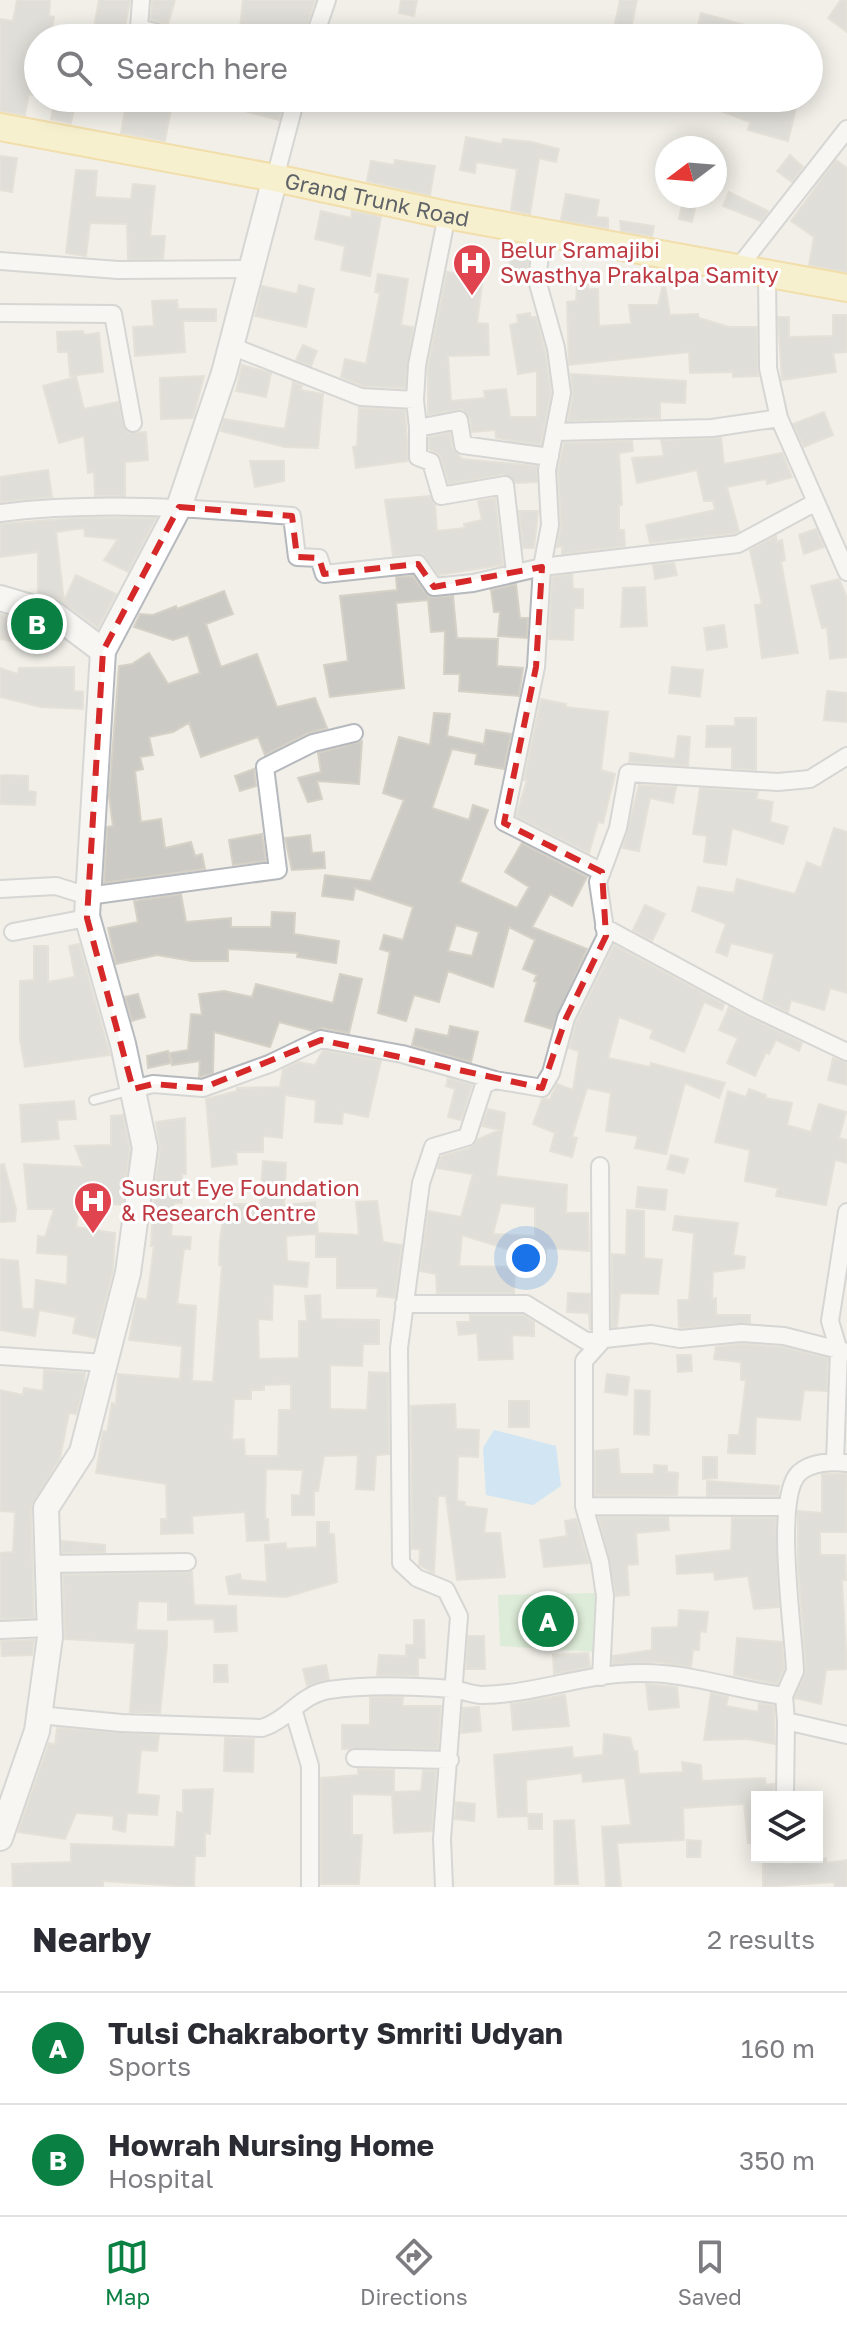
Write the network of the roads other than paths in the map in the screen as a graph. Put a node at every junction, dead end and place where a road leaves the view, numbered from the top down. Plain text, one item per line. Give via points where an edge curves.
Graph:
1 (141, 0) edge
2 (327, 0) edge
3 (139, 24) edge
4 (319, 24) edge
5 (292, 112) edge
6 (0, 127) edge
7 (847, 129) edge
8 (275, 178) junction
9 (447, 215) junction
10 (543, 231) junction
11 (0, 261) edge
12 (738, 268) junction
13 (251, 269) junction
14 (767, 273) junction
15 (847, 288) edge
16 (0, 313) edge
17 (231, 346) junction
18 (415, 400) junction
19 (779, 418) junction
20 (133, 423) dead end
21 (418, 428) junction
22 (555, 432) junction
23 (550, 457) junction
24 (816, 502) junction
25 (179, 507) junction
26 (0, 513) edge
27 (542, 567) junction
28 (515, 572) junction
29 (847, 572) edge
30 (0, 598) edge
31 (103, 651) junction
32 (354, 733) dead end
33 (847, 756) edge
34 (602, 872) junction
35 (0, 889) edge
36 (88, 907) junction
37 (604, 927) junction
38 (13, 932) dead end
39 (847, 1052) edge
40 (495, 1080) junction
41 (133, 1089) junction
42 (94, 1100) dead end
43 (600, 1166) dead end
44 (847, 1212) edge
45 (404, 1304) junction
46 (601, 1342) junction
47 (843, 1351) edge
48 (0, 1356) edge
49 (105, 1363) junction
50 (841, 1462) edge
51 (584, 1506) junction
52 (785, 1507) junction
53 (187, 1562) dead end
54 (48, 1564) junction
55 (49, 1628) junction
56 (0, 1630) edge
57 (601, 1677) junction
58 (455, 1690) junction
59 (784, 1696) junction
60 (293, 1709) junction
61 (39, 1715) junction
62 (786, 1721) junction
63 (847, 1735) edge
64 (355, 1758) dead end
65 (450, 1760) junction
66 (785, 1791) edge
67 (0, 1838) edge
68 (310, 1887) edge
69 (444, 1887) edge

1 - 3 street
2 - 4 street
5 - 8 street
6 - 8 main road, Grand Trunk Road
7 - 12 street
8 - 9 main road, Grand Trunk Road
8 - 13 main road
9 - 10 main road, Grand Trunk Road
9 - 18 street
10 - 12 main road, Grand Trunk Road
10 - 22 street via 537,280 562,393
11 - 13 street via 118,270
12 - 14 main road, Grand Trunk Road
13 - 17 main road
14 - 15 main road, Grand Trunk Road
14 - 19 street via 768,368
16 - 20 street via 113,314
17 - 18 street via 361,397
17 - 25 main road
18 - 21 street
19 - 22 street via 712,428
19 - 24 street
21 - 23 street via 459,420 463,445
21 - 28 street via 418,457 431,462 441,496 505,485
22 - 23 street
23 - 27 street via 550,525
24 - 27 street via 738,544
24 - 29 street
25 - 26 street
25 - 28 street via 292,516 297,557 319,558 324,574 418,564 434,587
25 - 31 main road
27 - 28 street
27 - 34 street via 536,667 504,822
30 - 31 main road via 54,614
31 - 36 main road
32 - 36 street via 313,743 265,767 278,870
33 - 34 street via 810,779 788,781 628,773 618,828
34 - 37 street via 598,882
35 - 36 street via 56,886
36 - 38 street
36 - 41 main road
37 - 39 street
37 - 40 street via 606,936 566,1018 542,1088
40 - 41 street via 321,1039 203,1088 153,1084
40 - 45 street via 484,1085 467,1137 433,1147 421,1183
41 - 42 lane
41 - 49 main road via 145,1148 128,1273
43 - 46 street
44 - 47 street via 830,1321
45 - 46 street via 526,1304 586,1341
45 - 58 street via 399,1348 401,1563 417,1578 446,1590 459,1616
46 - 47 street via 651,1334 680,1339 741,1333 784,1336
46 - 51 street via 584,1361
47 - 50 street
48 - 49 street
49 - 54 main road via 82,1452 46,1508
50 - 52 street via 808,1467 797,1475
51 - 52 street
51 - 57 street via 605,1596
52 - 59 street via 795,1671
53 - 54 street
54 - 55 main road
55 - 56 street
55 - 61 main road
57 - 58 street via 529,1692 478,1695
57 - 59 street via 682,1675
58 - 60 street via 328,1690 305,1697
58 - 65 street
59 - 62 street
60 - 61 street via 262,1728
60 - 68 street via 310,1766
61 - 67 main road
62 - 63 street
62 - 66 street
64 - 65 street
65 - 69 street via 442,1839

